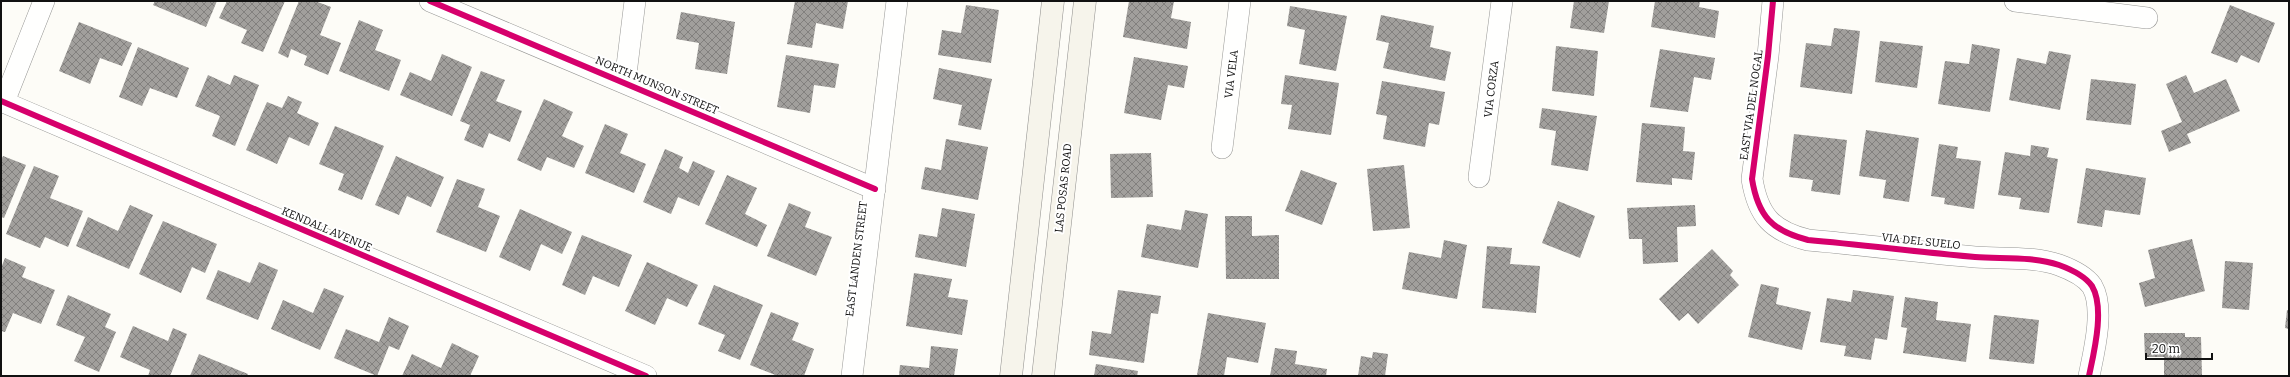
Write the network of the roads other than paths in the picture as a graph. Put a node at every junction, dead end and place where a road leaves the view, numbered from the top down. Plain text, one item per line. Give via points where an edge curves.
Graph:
1 (44, 1) edge
2 (430, 1) edge
3 (635, 1) edge
4 (897, 1) edge
5 (1053, 1) edge
6 (1085, 1) edge
7 (1240, 1) edge
8 (1502, 1) edge
9 (1773, 1) edge
10 (2015, 1) edge
11 (2147, 18) dead end
12 (625, 82) junction
13 (3, 101) edge
14 (1222, 148) dead end
15 (1479, 177) dead end
16 (875, 189) junction
17 (1760, 210) joint
18 (646, 376) edge
19 (852, 376) edge
20 (1011, 376) edge
21 (1042, 376) edge
22 (2089, 376) edge

1 - 13 street
2 - 12 street, NORTH MUNSON STREET
3 - 12 street
4 - 16 street, EAST LANDEN STREET
5 - 20 main road
6 - 21 main road, LAS POSAS ROAD
7 - 14 street, VIA VELA
8 - 15 street, VIA CORZA
9 - 17 street, EAST VIA DEL NOGAL via 1752,179
10 - 11 street
12 - 16 street, NORTH MUNSON STREET
13 - 18 street, KENDALL AVENUE
16 - 19 street, EAST LANDEN STREET
17 - 22 street, VIA DEL SUELO via 1773,225 1790,236 1808,240 2029,260 2058,265 2079,274 2095,294 2098,321

